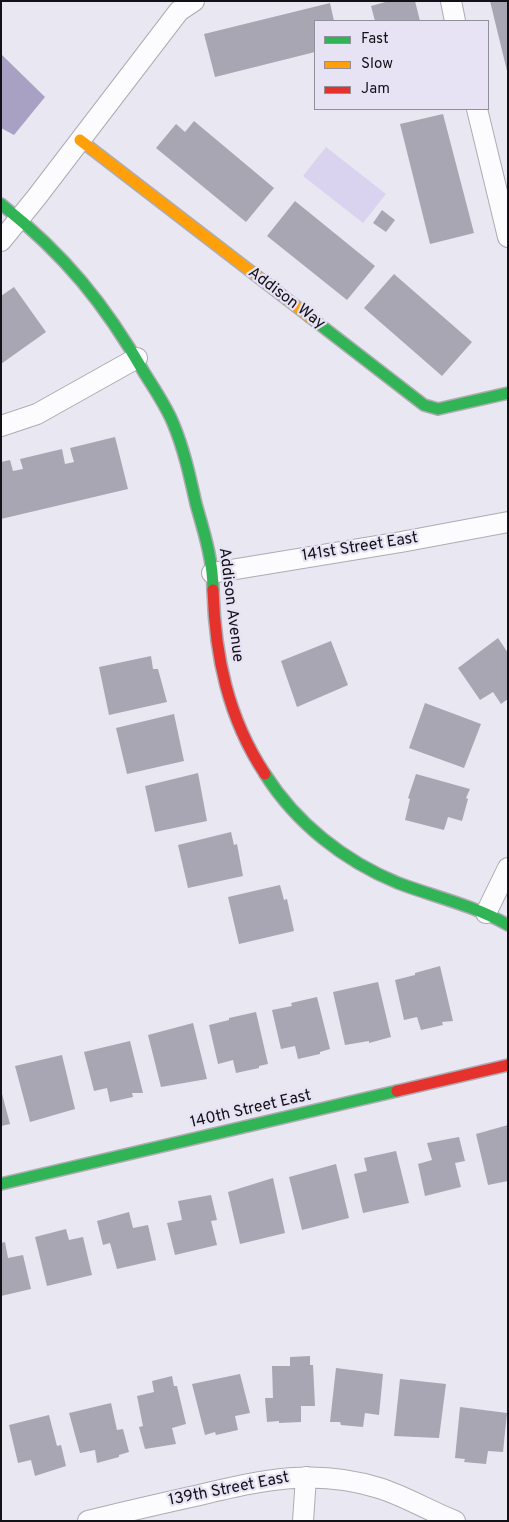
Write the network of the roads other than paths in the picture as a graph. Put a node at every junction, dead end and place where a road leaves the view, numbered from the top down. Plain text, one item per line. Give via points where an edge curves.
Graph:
1 (194, 1) edge
2 (450, 1) edge
3 (455, 20) edge
4 (477, 110) edge
5 (80, 140) junction
6 (1, 204) edge
7 (20, 218) junction
8 (508, 237) edge
9 (1, 241) edge
10 (137, 358) junction
11 (508, 393) edge
12 (1, 426) edge
13 (508, 522) edge
14 (212, 573) junction
15 (508, 868) edge
16 (486, 913) junction
17 (508, 925) edge
18 (508, 1065) edge
19 (1, 1184) edge
20 (306, 1477) junction
21 (88, 1521) edge
22 (304, 1521) edge
23 (456, 1521) edge

1 - 5 street via 179,11
2 - 3 street
4 - 8 street
5 - 7 street
5 - 11 street, Addison Way via 424,405 438,409
6 - 7 street, Addison Avenue
7 - 9 street
7 - 10 street, Addison Avenue via 69,265 103,306
10 - 12 street via 37,414
10 - 14 street, Addison Avenue via 182,447
13 - 14 street, 141st Street East
14 - 16 street, Addison Avenue via 221,668 228,697 248,748 275,790 312,830 356,862 397,882
15 - 16 street
16 - 17 street, Addison Avenue
18 - 19 street, 140th Street East
20 - 21 street, 139th Street East via 246,1484
20 - 22 street
20 - 23 street, 139th Street East via 378,1488

